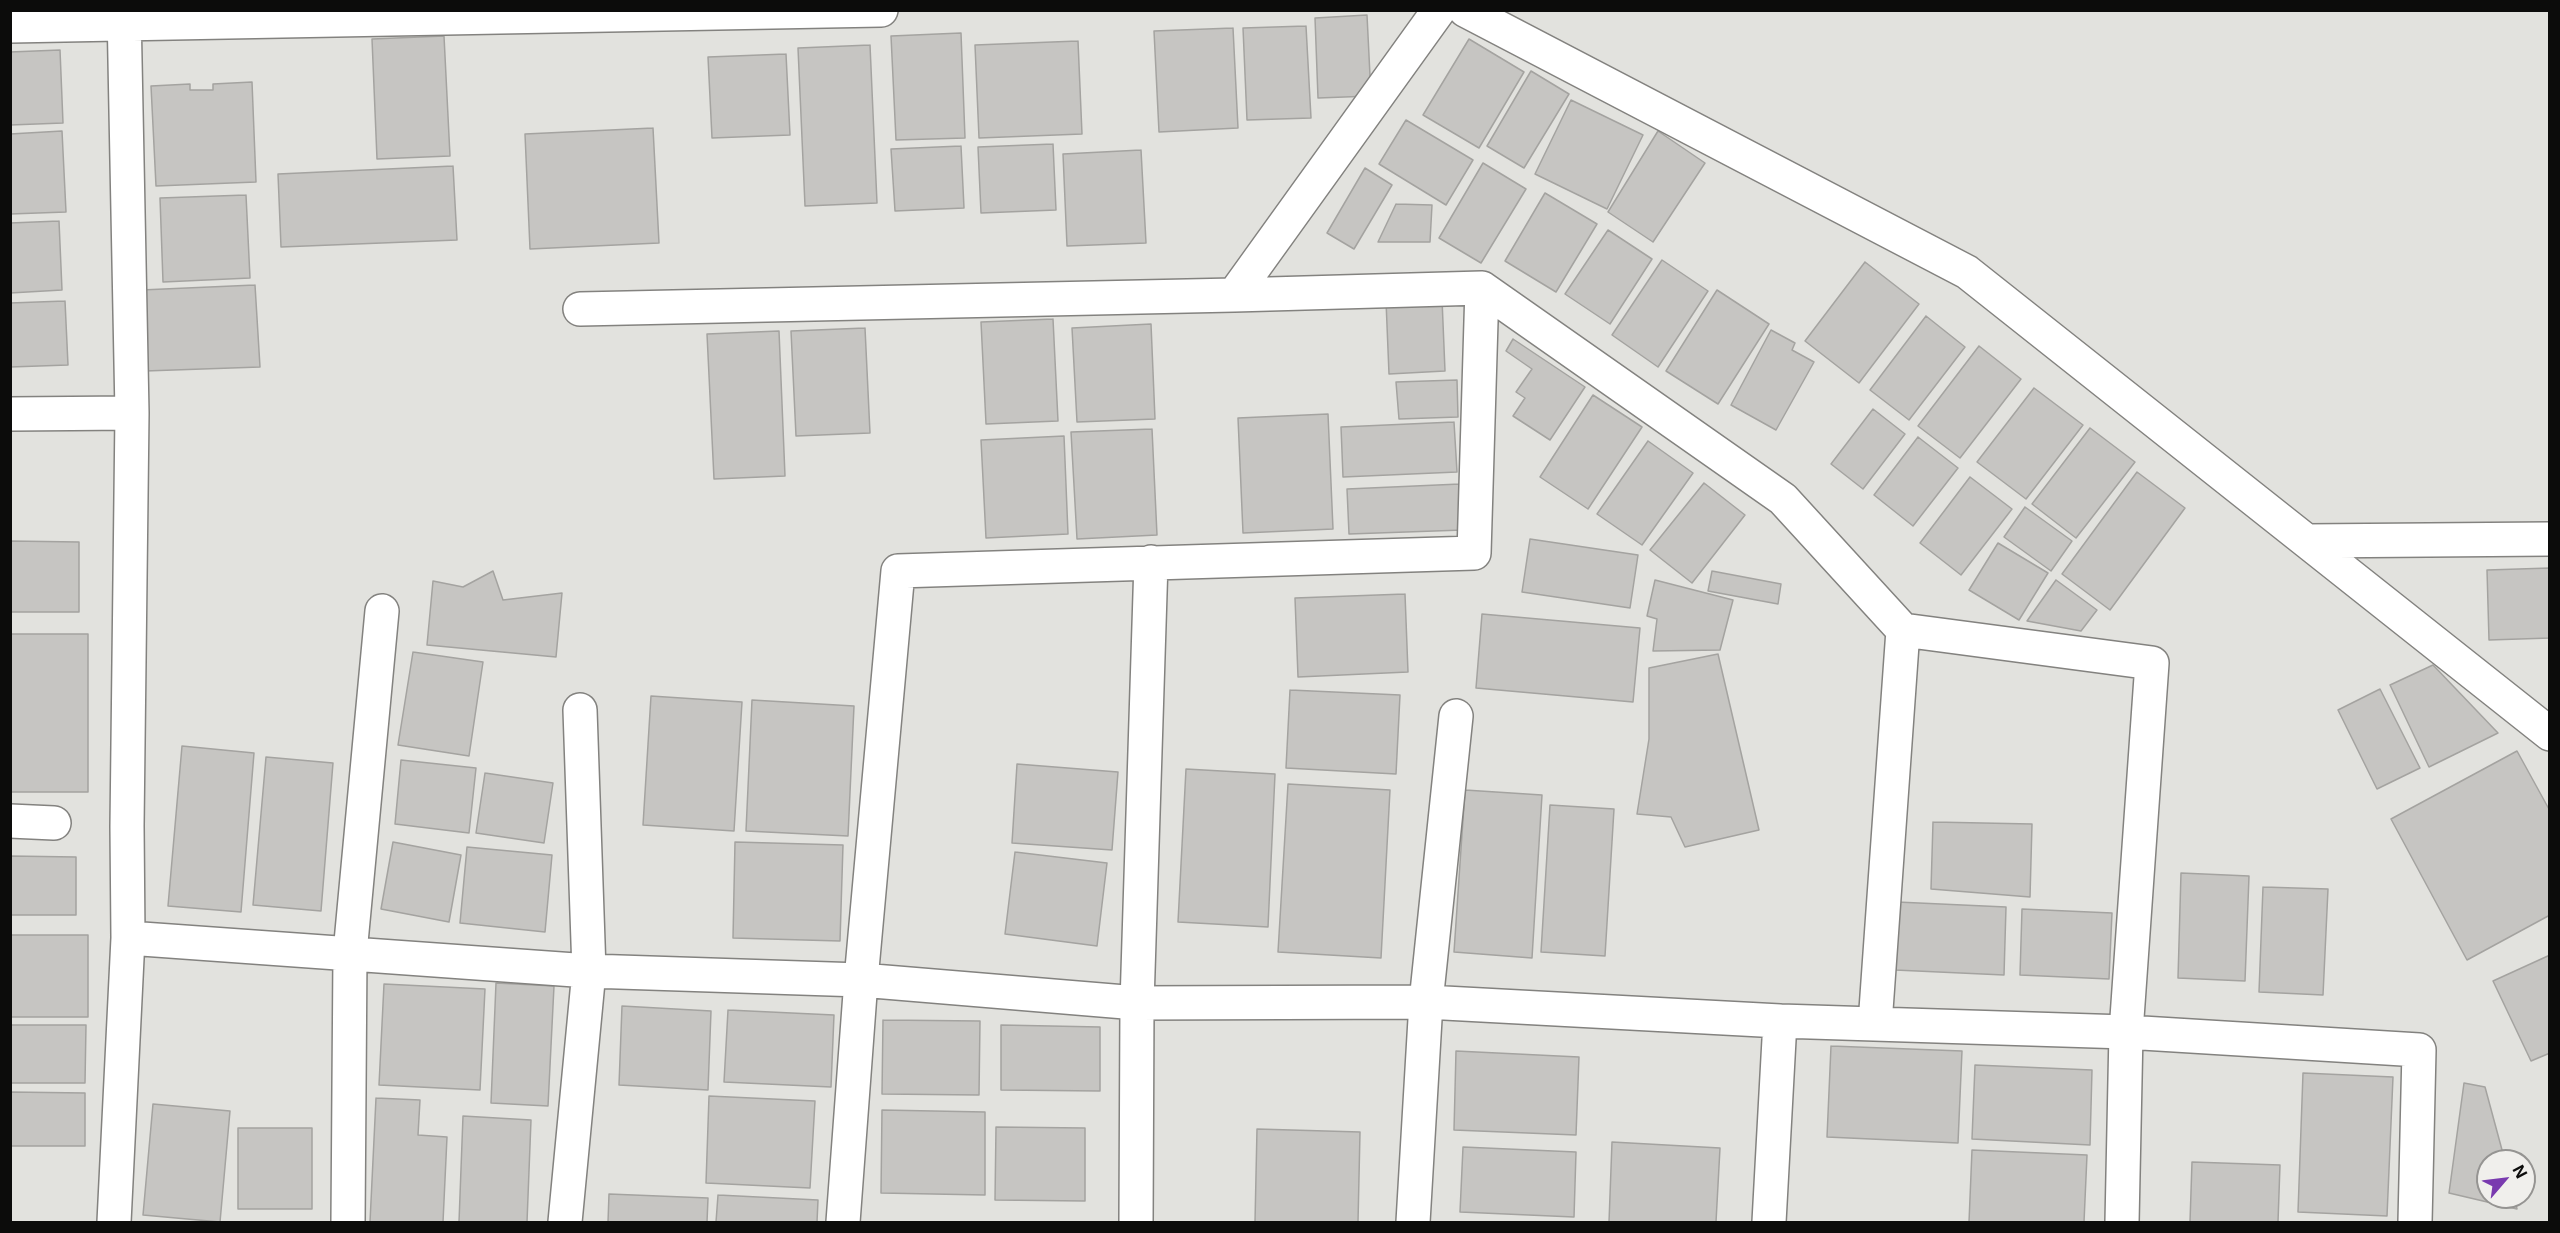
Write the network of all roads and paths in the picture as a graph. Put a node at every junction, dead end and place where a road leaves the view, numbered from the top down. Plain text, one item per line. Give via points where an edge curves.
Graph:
1 (881, 10) edge
2 (1439, 10) edge
3 (1465, 10) edge
4 (124, 17) edge
5 (10, 26) edge
6 (1482, 288) junction
7 (1234, 295) junction
8 (580, 309) dead end
9 (132, 413) junction
10 (10, 414) edge
11 (2550, 539) edge
12 (2307, 541) junction
13 (1151, 562) junction
14 (382, 611) dead end
15 (1903, 630) junction
16 (580, 710) dead end
17 (1456, 716) dead end
18 (2550, 734) edge
19 (10, 821) edge
20 (54, 823) dead end
21 (128, 938) junction
22 (350, 953) junction
23 (589, 971) junction
24 (861, 980) junction
25 (1426, 1002) junction
26 (1137, 1003) junction
27 (1780, 1021) junction
28 (1875, 1024) junction
29 (2126, 1032) junction
30 (114, 1222) edge
31 (348, 1222) edge
32 (565, 1222) edge
33 (843, 1222) edge
34 (1136, 1222) edge
35 (1413, 1222) edge
36 (1769, 1222) edge
37 (2122, 1222) edge
38 (2415, 1222) edge

1 - 4 street
2 - 7 street
3 - 12 street via 1967,272
4 - 5 street
4 - 9 street
6 - 7 street
6 - 13 street via 1473,553
6 - 15 street via 1783,499
7 - 8 street
9 - 10 street
9 - 21 street
11 - 12 street
12 - 18 street
13 - 24 street via 898,572
13 - 26 street
14 - 22 street
15 - 28 street
15 - 29 street via 2152,663
16 - 23 street
17 - 25 street
19 - 20 street
21 - 22 street
21 - 30 street
22 - 23 street
22 - 31 street
23 - 24 street
23 - 32 street
24 - 26 street
24 - 33 street
25 - 26 street
25 - 27 street
25 - 35 street
26 - 34 street
27 - 28 street
27 - 36 street
28 - 29 street
29 - 37 street
29 - 38 street via 2419,1050

